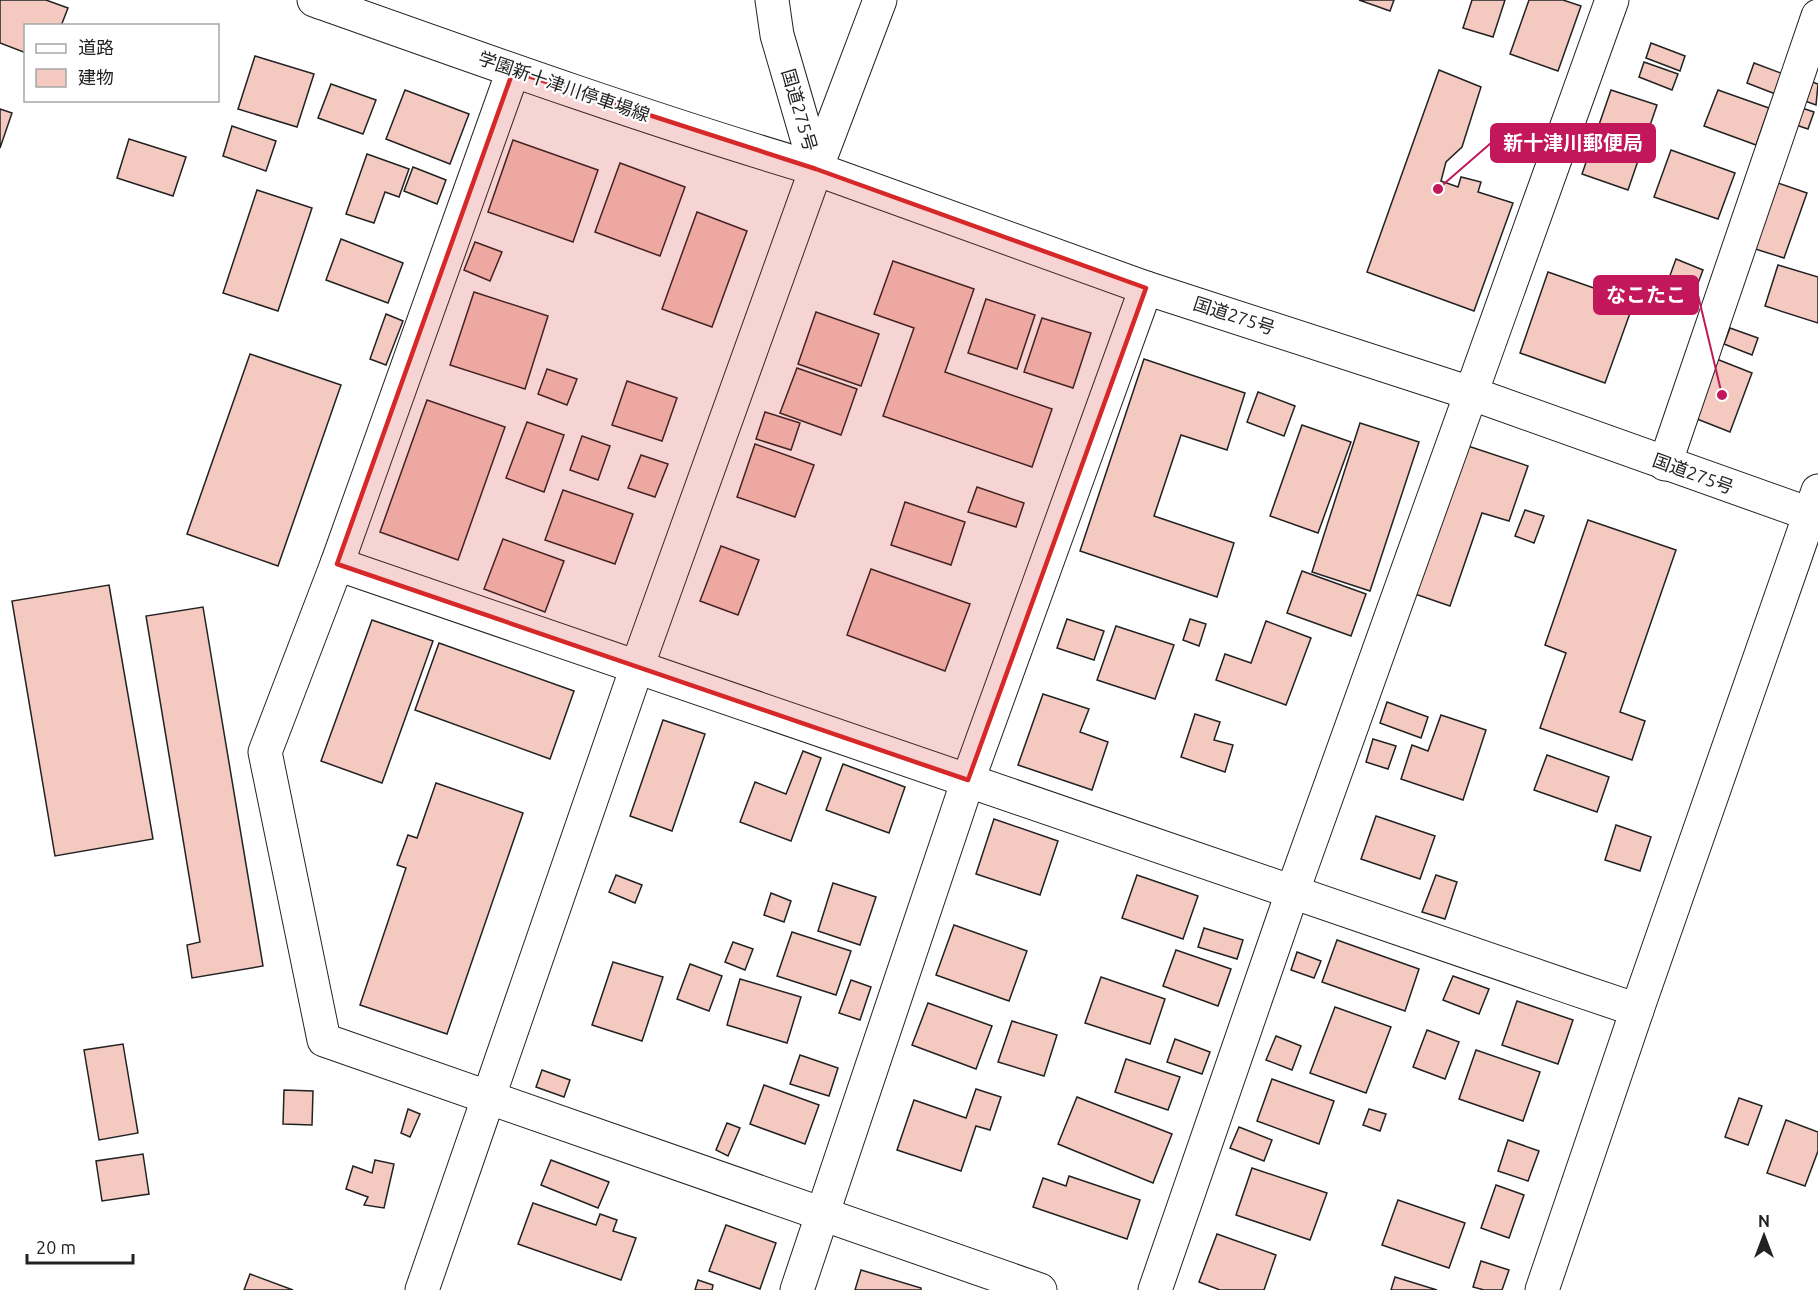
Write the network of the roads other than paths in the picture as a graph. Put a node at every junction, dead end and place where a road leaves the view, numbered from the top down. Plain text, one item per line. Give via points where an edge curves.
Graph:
1 (314, 0) edge
2 (772, 0) edge
3 (879, 0) edge
4 (1612, 0) edge
5 (1818, 16) edge
6 (513, 71) junction
7 (816, 169) junction
8 (1146, 288) junction
9 (1470, 393) junction
10 (1665, 464) junction
11 (1815, 508) edge
12 (337, 564) junction
13 (637, 667) junction
14 (969, 780) junction
15 (1292, 893) junction
16 (1637, 1010) junction
17 (488, 1098) junction
18 (824, 1215) junction
19 (422, 1290) edge
20 (797, 1290) edge
21 (1040, 1290) edge
22 (1155, 1290) edge
23 (1542, 1290) edge

1 - 6 main road, 学園新十津川停車場線
2 - 7 main road, 国道275号 via 777,35
3 - 7 main road
4 - 9 main road
5 - 10 main road
6 - 7 main road, 学園新十津川停車場線
6 - 12 main road
7 - 8 main road, 国道275号
7 - 13 main road
8 - 9 main road, 国道275号
8 - 14 main road
9 - 10 main road, 国道275号
9 - 15 main road
10 - 11 main road, 国道275号
11 - 16 main road
12 - 13 main road
12 - 17 main road via 265,752 324,1040
13 - 14 main road
13 - 17 main road
14 - 15 main road
14 - 18 main road
15 - 16 main road
15 - 22 main road
16 - 23 main road
17 - 18 main road
17 - 19 main road
18 - 20 main road
18 - 21 main road

